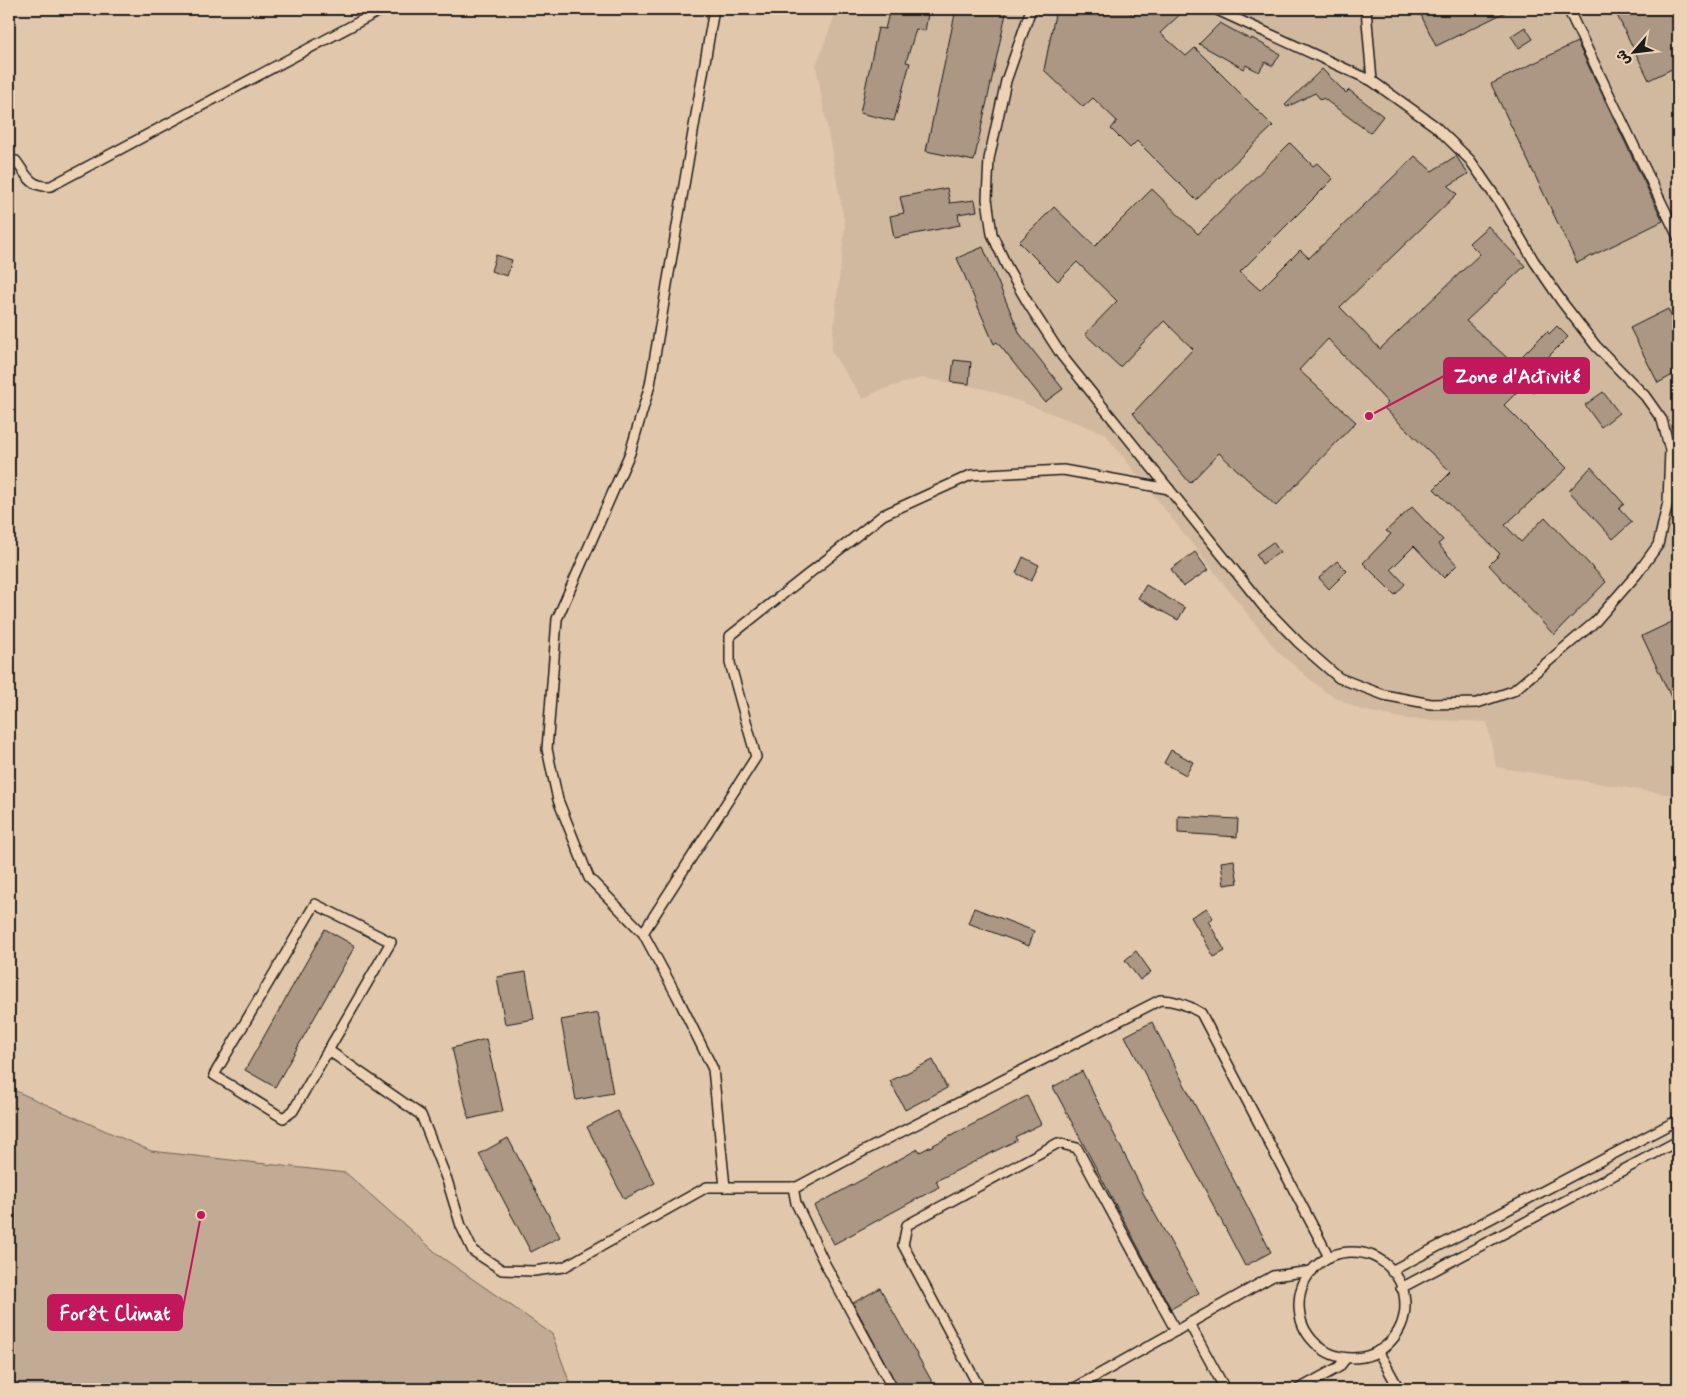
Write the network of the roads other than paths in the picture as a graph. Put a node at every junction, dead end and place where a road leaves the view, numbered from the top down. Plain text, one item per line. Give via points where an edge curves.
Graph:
1 (383, 9) edge
2 (714, 9) edge
3 (1031, 9) edge
4 (1215, 9) edge
5 (1366, 9) edge
6 (1568, 9) edge
7 (1372, 81) junction
8 (16, 162) dead end
9 (1678, 237) edge
10 (1678, 442) edge
11 (1670, 450) junction
12 (1168, 489) junction
13 (643, 934) junction
14 (328, 1050) junction
15 (1678, 1120) edge
16 (1678, 1141) edge
17 (725, 1187) junction
18 (793, 1187) junction
19 (1330, 1257) junction
20 (1312, 1270) junction
21 (1392, 1272) junction
22 (1401, 1288) junction
23 (1189, 1323) junction
24 (1176, 1331) junction
25 (1378, 1351) junction
26 (1346, 1358) junction
27 (893, 1389) edge
28 (980, 1389) edge
29 (1073, 1389) edge
30 (1225, 1389) edge
31 (1299, 1389) edge
32 (1399, 1389) edge

1 - 8 lane via 51,186 32,183
2 - 13 lane via 650,385 630,453 557,619 556,629 547,749 558,800 589,878
3 - 12 lane via 1006,81 989,159 987,199 992,234 1007,268 1062,356
4 - 7 lane
5 - 7 lane
6 - 9 lane
7 - 11 lane via 1436,126 1470,160 1562,302 1596,346 1645,396 1662,420
10 - 11 lane
11 - 12 lane via 1668,502 1658,545 1637,574 1595,622 1513,691 1477,703 1431,704 1384,695 1339,678 1263,606
12 - 13 lane via 1062,470 970,475 883,515 730,636 730,663 756,757
13 - 17 lane via 713,1069
14 - 14 lane via 391,942 315,904 214,1075 284,1118 293,1111
14 - 17 lane via 421,1116 467,1240 473,1251 502,1270 534,1272 564,1267 707,1187
15 - 21 lane
16 - 22 lane
17 - 18 lane
18 - 19 lane via 1160,1000 1171,1000 1189,1005 1201,1013
18 - 27 lane via 796,1203 824,1262
19 - 20 lane
19 - 21 lane via 1351,1252 1369,1255
20 - 23 lane via 1272,1276
20 - 26 lane via 1299,1295 1299,1314 1316,1344
21 - 22 lane
22 - 25 lane via 1404,1310 1400,1326
23 - 24 lane
23 - 30 lane
24 - 28 lane via 1077,1148 1058,1143 907,1225 903,1245
24 - 29 lane
25 - 26 lane via 1363,1357
25 - 32 lane
26 - 31 lane via 1339,1367

